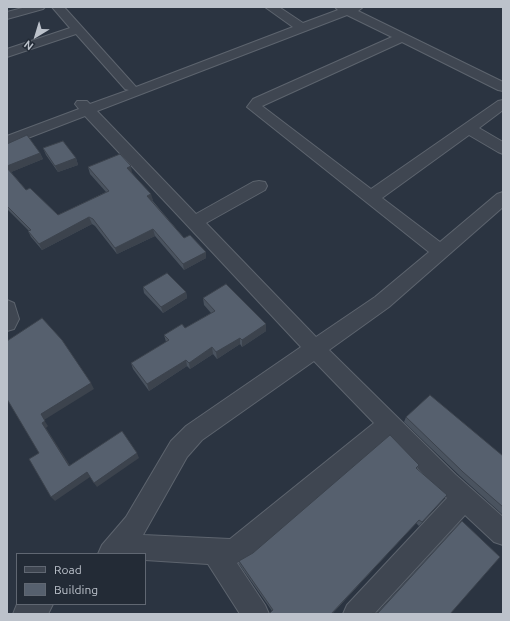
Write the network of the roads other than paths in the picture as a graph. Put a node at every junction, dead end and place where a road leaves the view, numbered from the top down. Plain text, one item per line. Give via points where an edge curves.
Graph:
1 (39, 7) edge
2 (58, 7) edge
3 (271, 7) edge
4 (346, 8) edge
5 (7, 16) edge
6 (298, 26) junction
7 (78, 29) junction
8 (402, 37) junction
9 (7, 53) edge
10 (130, 86) junction
11 (503, 87) edge
12 (503, 104) edge
13 (85, 107) junction
14 (469, 128) junction
15 (7, 132) edge
16 (7, 141) edge
17 (503, 149) edge
18 (259, 186) dead end
19 (370, 198) junction
20 (503, 198) edge
21 (195, 222) junction
22 (440, 252) junction
23 (7, 308) edge
24 (7, 322) edge
25 (315, 349) junction
26 (389, 424) junction
27 (464, 498) junction
28 (503, 533) edge
29 (115, 550) edge
30 (215, 552) junction
31 (39, 605) edge
32 (26, 614) edge
33 (256, 614) edge
34 (356, 614) edge

1 - 5 street
2 - 7 street
3 - 6 street
4 - 6 street
4 - 8 street
6 - 10 street
6 - 13 street
7 - 9 street
7 - 10 street
8 - 11 street
8 - 19 street via 265,99 254,107
10 - 13 street
12 - 14 street
13 - 15 street
13 - 16 street
13 - 21 street
14 - 17 street
14 - 19 street
18 - 21 street
19 - 22 street
20 - 22 street
21 - 25 street
22 - 25 street via 388,298
23 - 24 street
25 - 26 street
25 - 29 street via 185,441 135,526
26 - 27 street
26 - 30 street via 243,546 230,552
27 - 28 street
27 - 34 street
29 - 30 street
30 - 33 street
31 - 32 street

